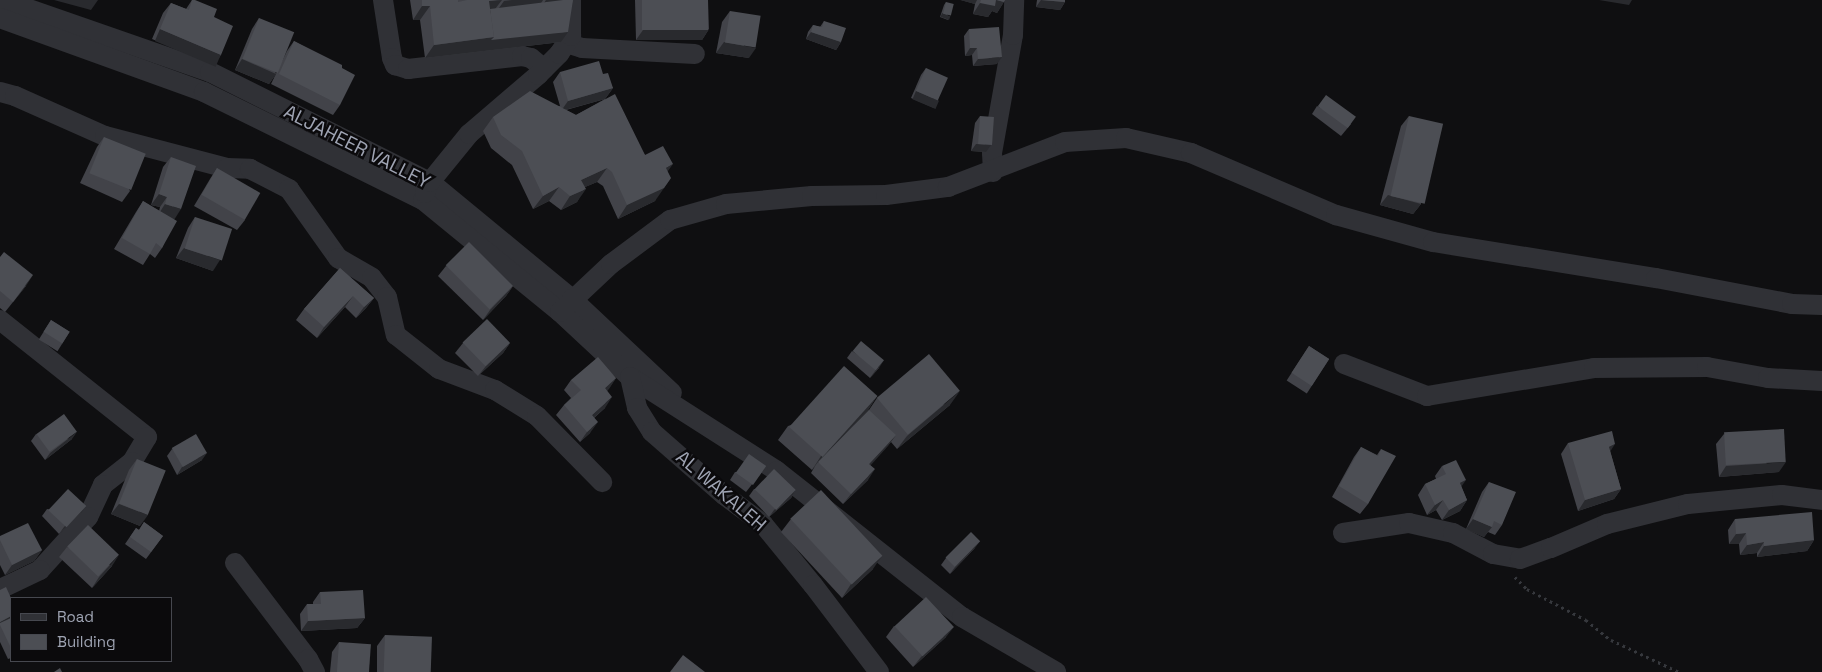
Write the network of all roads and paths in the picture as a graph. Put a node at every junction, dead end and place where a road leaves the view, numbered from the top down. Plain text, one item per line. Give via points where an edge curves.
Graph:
1 (3, 0) edge
2 (383, 0) edge
3 (572, 0) edge
4 (1014, 0) edge
5 (0, 18) edge
6 (566, 43) junction
7 (695, 54) dead end
8 (544, 69) junction
9 (0, 92) edge
10 (993, 172) junction
11 (426, 191) junction
12 (1822, 305) edge
13 (566, 306) junction
14 (0, 320) edge
15 (1344, 364) dead end
16 (630, 377) junction
17 (1822, 381) edge
18 (703, 422) junction
19 (602, 482) dead end
20 (1822, 500) edge
21 (1343, 533) dead end
22 (235, 563) dead end
23 (1514, 575) dead end
24 (0, 589) edge
25 (315, 672) edge
26 (878, 672) edge
27 (1056, 672) edge
28 (1679, 672) edge

1 - 11 street, ALJAHEER VALLEY via 210,72
2 - 8 street via 395,65 408,69 522,56 531,58
3 - 6 street via 571,36
4 - 10 street via 1013,35 992,153
5 - 11 street, ALJAHEER VALLEY via 204,92
6 - 7 street via 582,48
6 - 8 street
8 - 11 street via 469,134
9 - 19 street via 105,136 226,168 250,169 289,189 338,258 372,278 387,297 396,335 439,369 495,390 537,416
10 - 12 street via 1065,142 1126,138 1191,153 1336,216 1433,242 1792,304
10 - 13 street via 948,187 886,195 812,196 726,204 670,220 611,264
11 - 13 street, ALJAHEER VALLEY
13 - 16 street, ALJAHEER VALLEY
13 - 18 street, ALJAHEER VALLEY
14 - 24 street via 147,437 132,462 103,485 88,517 40,570
15 - 17 street via 1427,396 1594,368 1707,366 1768,378
16 - 18 street, ALJAHEER VALLEY
16 - 26 street, AL WAKALEH via 637,408 652,432 724,495 763,524
18 - 27 street, ALJAHEER VALLEY via 777,471 962,617
20 - 21 street via 1782,495 1688,504 1607,524 1520,559 1493,554 1453,533 1409,523
22 - 25 street
23 - 28 path via 1527,589 1586,620 1611,640

